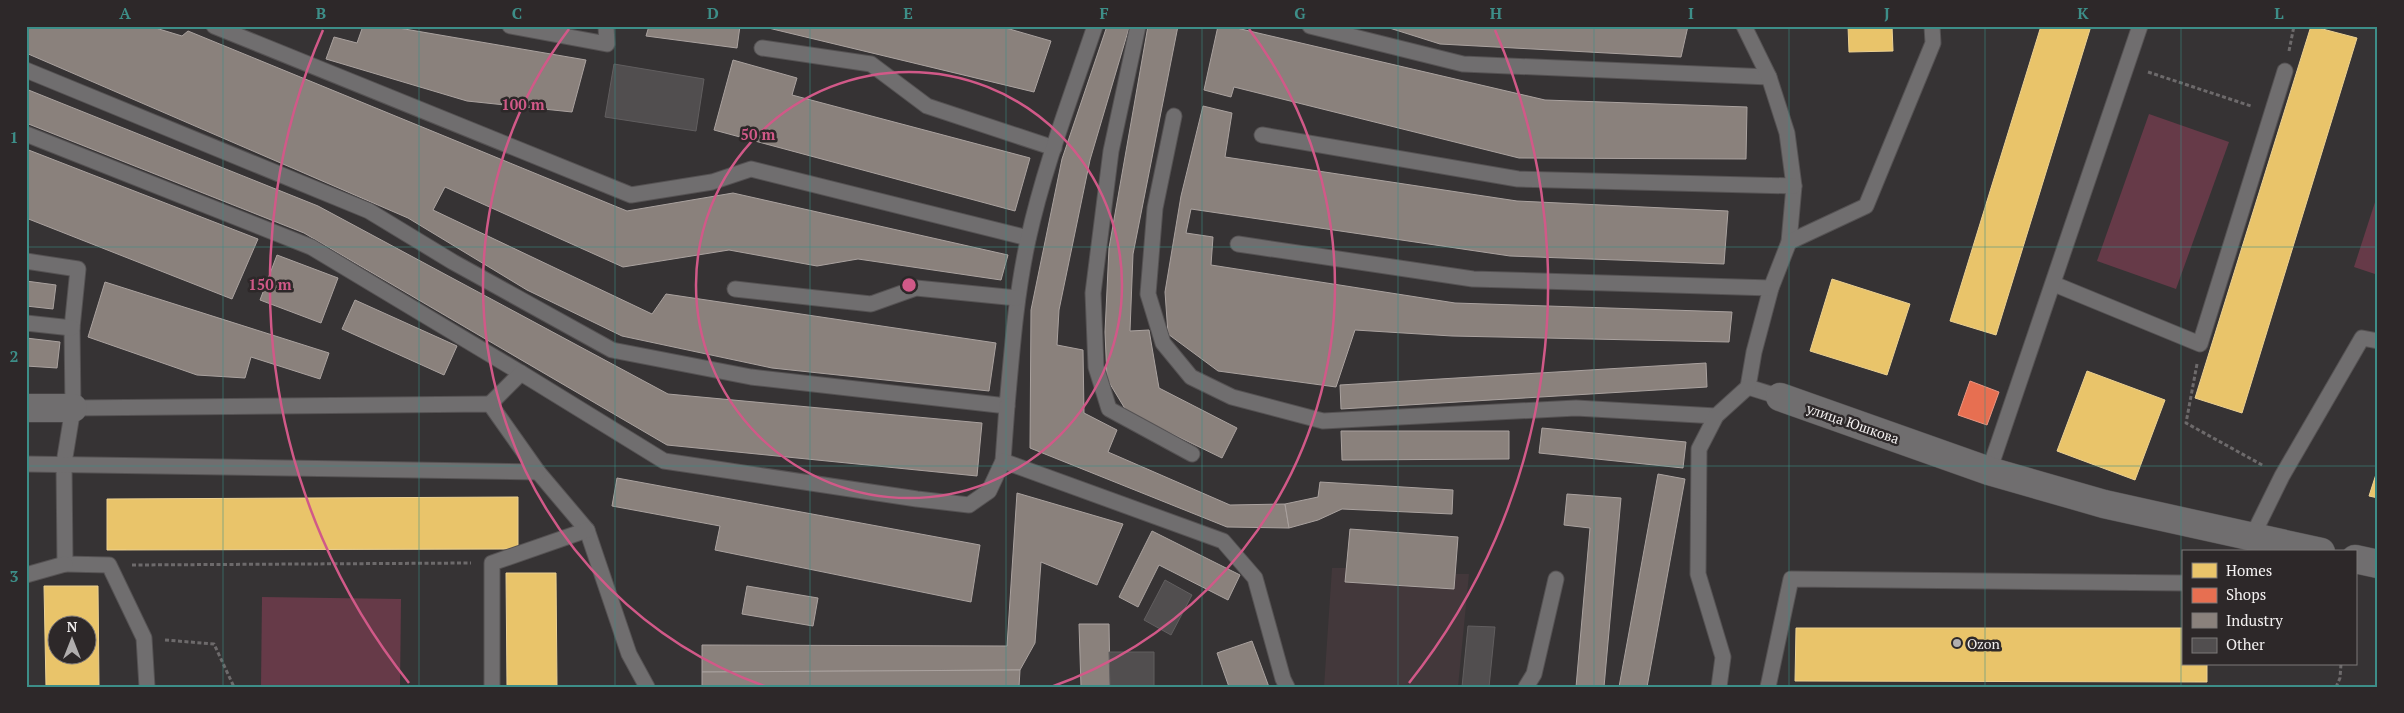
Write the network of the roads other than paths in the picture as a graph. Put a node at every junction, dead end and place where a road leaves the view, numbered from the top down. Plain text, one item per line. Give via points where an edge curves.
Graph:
1 (214, 26) edge
2 (510, 26) edge
3 (606, 26) edge
4 (1095, 26) edge
5 (1138, 26) edge
6 (1310, 26) edge
7 (1744, 26) edge
8 (1932, 26) edge
9 (2140, 26) edge
10 (762, 48) dead end
11 (26, 70) edge
12 (2285, 71) dead end
13 (1769, 77) junction
14 (1174, 116) dead end
15 (26, 134) edge
16 (1262, 135) dead end
17 (1054, 148) junction
18 (1794, 186) junction
19 (1028, 238) junction
20 (1789, 242) junction
21 (1238, 244) dead end
22 (26, 261) edge
23 (2054, 284) junction
24 (1771, 288) junction
25 (735, 289) dead end
26 (1017, 298) junction
27 (26, 323) edge
28 (72, 328) junction
29 (2378, 341) edge
30 (520, 373) junction
31 (1748, 386) junction
32 (1780, 397) joint
33 (490, 404) junction
34 (1007, 406) junction
35 (26, 408) edge
36 (73, 408) junction
37 (1716, 416) junction
38 (1192, 454) dead end
39 (1003, 460) junction
40 (64, 463) junction
41 (26, 464) edge
42 (1990, 471) junction
43 (538, 472) junction
44 (587, 530) junction
45 (2252, 537) junction
46 (2312, 550) edge
47 (65, 564) junction
48 (26, 575) edge
49 (1556, 579) dead end
50 (2182, 583) edge
51 (147, 687) edge
52 (492, 687) edge
53 (648, 687) edge
54 (1287, 687) edge
55 (1526, 687) edge
56 (1719, 687) edge
57 (1768, 687) edge

1 - 19 lane via 631,195 712,182 751,170
2 - 3 lane via 607,44
4 - 17 lane
5 - 38 lane via 1108,170 1093,293 1096,367 1109,409
6 - 13 lane via 1463,64
7 - 13 lane
8 - 20 lane via 1933,43 1866,206
9 - 23 lane
10 - 17 lane via 871,64 927,106
11 - 34 lane via 369,211 453,262 612,350 751,377
12 - 23 lane via 2200,344
13 - 18 lane via 1787,134
14 - 37 lane via 1155,208 1148,294 1163,343 1191,377 1232,396 1323,421 1576,408
15 - 30 lane via 311,247
16 - 18 lane via 1518,179
17 - 19 lane
18 - 20 lane
19 - 26 lane
20 - 24 lane
21 - 24 lane via 1473,280
22 - 28 lane via 78,268
23 - 42 lane
24 - 31 lane
25 - 26 lane via 871,304 916,288
26 - 34 lane
27 - 28 lane
28 - 36 lane
29 - 45 lane via 2362,338 2282,476
30 - 33 lane
30 - 39 lane via 664,461 969,505 990,491
31 - 32 lane, улица Юшкова
31 - 37 lane
32 - 42 street, улица Юшкова
33 - 36 lane
33 - 43 lane
34 - 39 lane
35 - 36 street
36 - 40 lane
37 - 56 lane via 1699,449 1698,574 1723,657
39 - 54 lane via 1223,541 1255,578
40 - 41 lane
40 - 43 lane
40 - 47 lane
42 - 45 street, улица Юшкова via 2104,504
43 - 44 lane
44 - 52 lane via 492,563
44 - 53 lane via 629,654
45 - 46 street, улица Юшкова
47 - 48 lane
47 - 51 lane via 109,565 144,638
49 - 55 lane via 1534,674
50 - 57 lane via 1792,580

